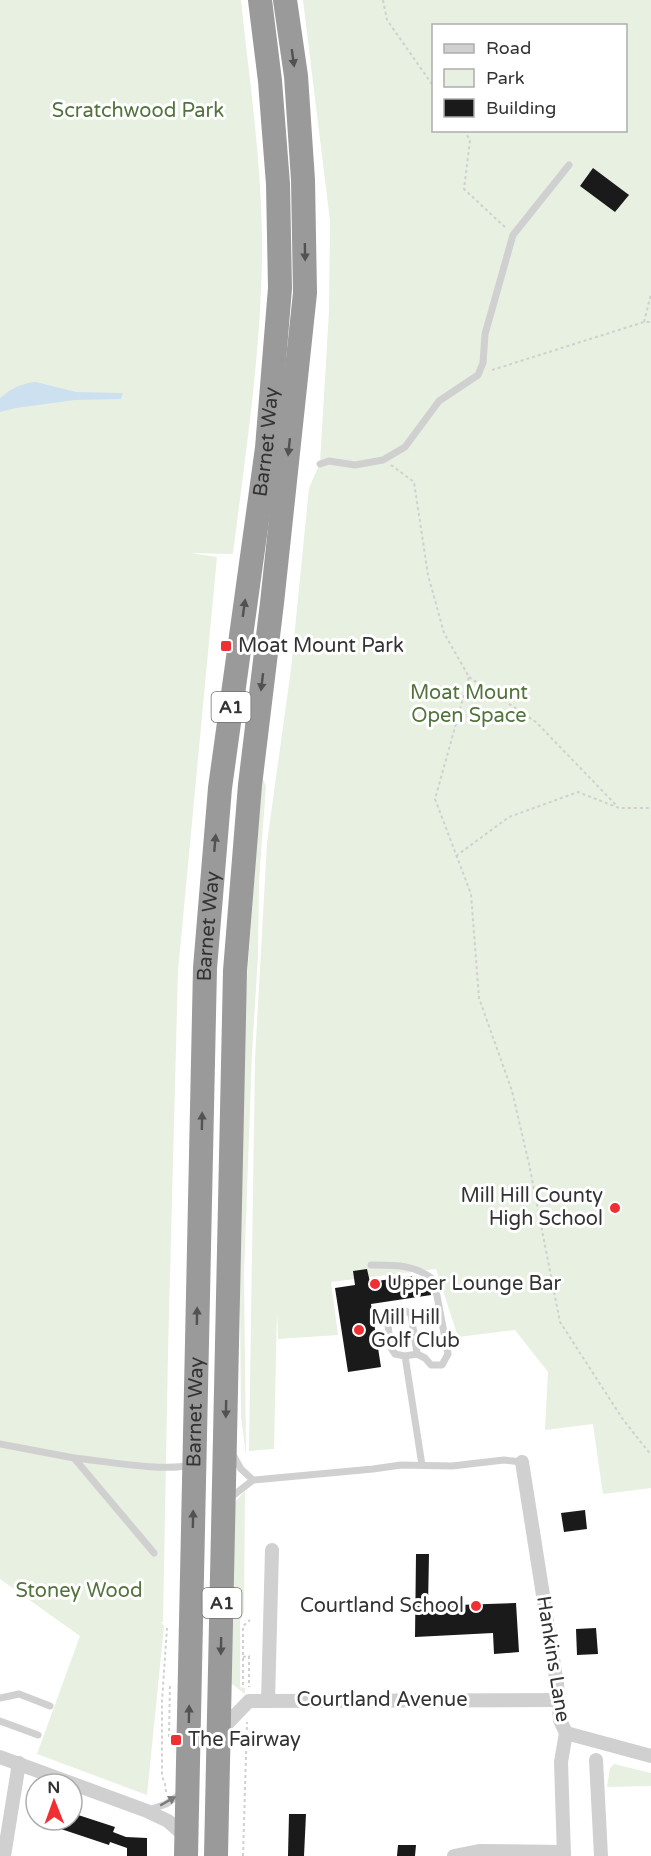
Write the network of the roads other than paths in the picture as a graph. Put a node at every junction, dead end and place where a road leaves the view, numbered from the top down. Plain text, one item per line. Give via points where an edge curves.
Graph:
1 (260, 0) edge
2 (285, 0) edge
3 (569, 165) dead end
4 (320, 464) dead end
5 (371, 1265) dead end
6 (417, 1354) junction
7 (405, 1356) junction
8 (225, 1442) junction
9 (0, 1444) edge
10 (74, 1458) junction
11 (522, 1462) joint
12 (194, 1465) junction
13 (422, 1465) junction
14 (253, 1480) junction
15 (224, 1503) junction
16 (272, 1550) dead end
17 (154, 1553) dead end
18 (0, 1698) edge
19 (558, 1700) junction
20 (268, 1701) junction
21 (50, 1706) dead end
22 (0, 1721) edge
23 (219, 1732) junction
24 (566, 1733) junction
25 (38, 1735) dead end
26 (651, 1756) edge
27 (0, 1757) edge
28 (596, 1760) dead end
29 (19, 1763) junction
30 (176, 1787) junction
31 (147, 1811) junction
32 (186, 1847) edge
33 (564, 1854) edge
34 (4, 1856) edge
35 (216, 1856) edge
36 (454, 1856) edge
37 (601, 1856) edge

12 -> 1 highway, Barnet Way / A1 via 205,968 220,788 267,448 280,288 278,184
2 -> 8 highway, Barnet Way / A1 via 299,111 305,293 250,785 235,971
3 - 4 lane via 513,235 485,334 478,375 439,401 405,447 383,460 356,465 329,461
5 - 6 lane via 408,1266 434,1280 448,1354 442,1365 431,1365
6 - 7 lane
6 - 7 lane via 411,1314 402,1309 392,1310 387,1318 391,1348 395,1354
7 - 13 lane
8 - 14 lane
8 - 15 highway, Barnet Way / A1
9 - 10 lane
10 - 12 lane via 159,1467
10 - 17 lane
11 - 13 lane
11 - 19 street, Hankins Lane
30 -> 12 highway, Barnet Way / A1
13 - 14 lane
14 - 15 lane
15 -> 23 highway, Barnet Way / A1
16 - 20 street
18 - 21 lane via 19,1694
19 - 20 street, Courtland Avenue
19 - 24 street, Hankins Lane
20 - 23 street, Courtland Avenue via 249,1696
22 - 25 lane
23 - 35 highway, Barnet Way / A1
24 - 26 street
24 - 33 street, Hankins Lane via 561,1762
27 - 29 street
28 - 37 street
29 - 31 street
29 - 34 street
31 -> 30 lane via 166,1804
30 - 32 highway, Barnet Way / A1
31 - 32 street via 168,1821
33 - 36 street via 479,1851

